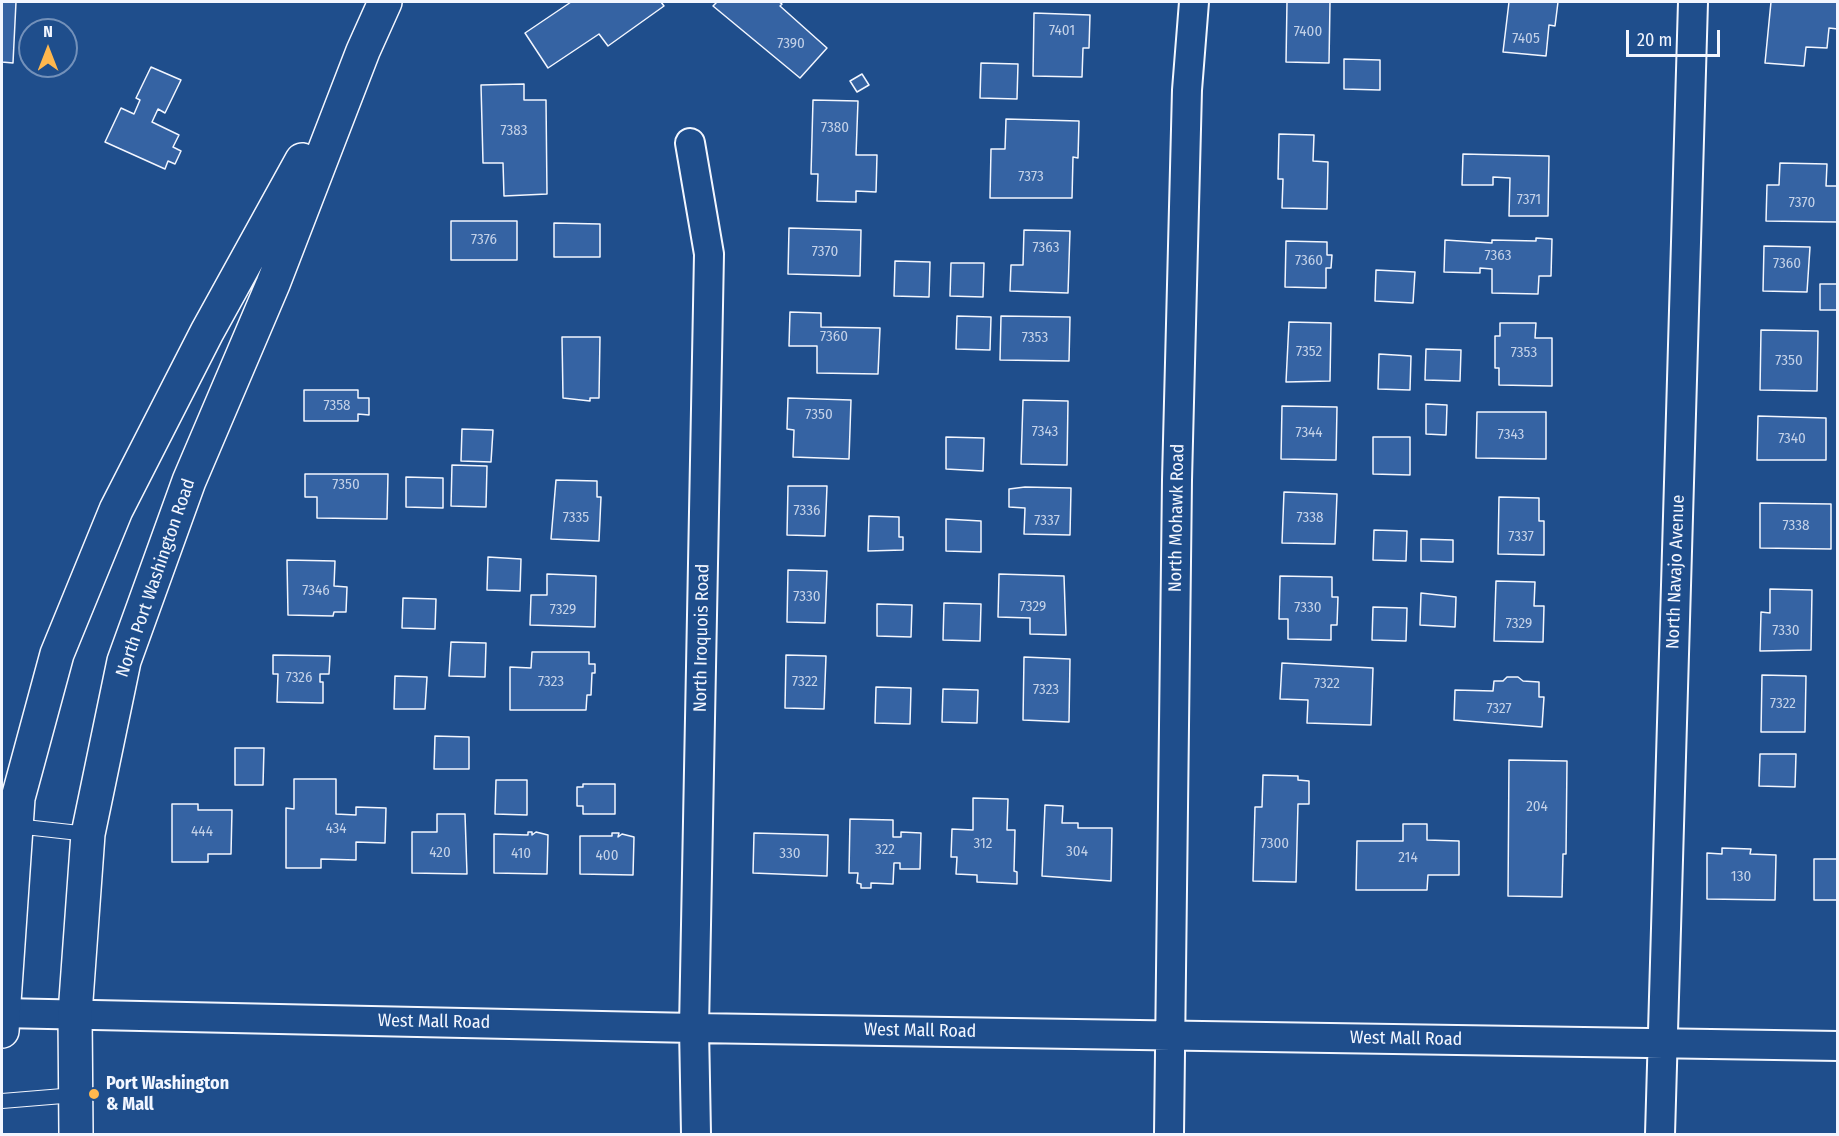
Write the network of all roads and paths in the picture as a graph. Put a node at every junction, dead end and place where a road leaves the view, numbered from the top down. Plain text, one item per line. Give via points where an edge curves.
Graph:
1 (385, 2) edge
2 (1194, 2) edge
3 (1693, 5) edge
4 (363, 51) junction
5 (690, 143) dead end
6 (9, 825) edge
7 (88, 834) junction
8 (2, 1013) edge
9 (75, 1014) junction
10 (694, 1028) junction
11 (2, 1031) edge
12 (1171, 1035) junction
13 (1662, 1043) junction
14 (1838, 1046) edge
15 (75, 1095) junction
16 (2, 1101) edge
17 (76, 1134) edge
18 (696, 1134) edge
19 (1169, 1134) edge
20 (1660, 1134) edge

1 - 4 main road, North Port Washington Road
2 - 12 street, North Mohawk Road via 1187,90 1178,469
3 - 13 street, North Navajo Avenue
4 - 6 main road, North Port Washington Road via 207,333 116,510 57,654
4 - 7 main road, North Port Washington Road via 273,284 189,481 124,661
5 - 10 street, North Iroquois Road via 709,254
6 - 7 lane
6 - 8 main road, North Port Washington Road
7 - 9 main road, North Port Washington Road
8 - 9 street, West Mall Road
8 - 11 main road, North Port Washington Road
9 - 10 street, West Mall Road
9 - 15 main road, North Port Washington Road
10 - 12 street, West Mall Road
10 - 18 street, North Iroquois Road
12 - 13 street, West Mall Road
12 - 19 street, North Mohawk Road
13 - 14 street, West Mall Road
13 - 20 street, North Navajo Avenue
15 - 16 lane
15 - 17 main road, North Port Washington Road

